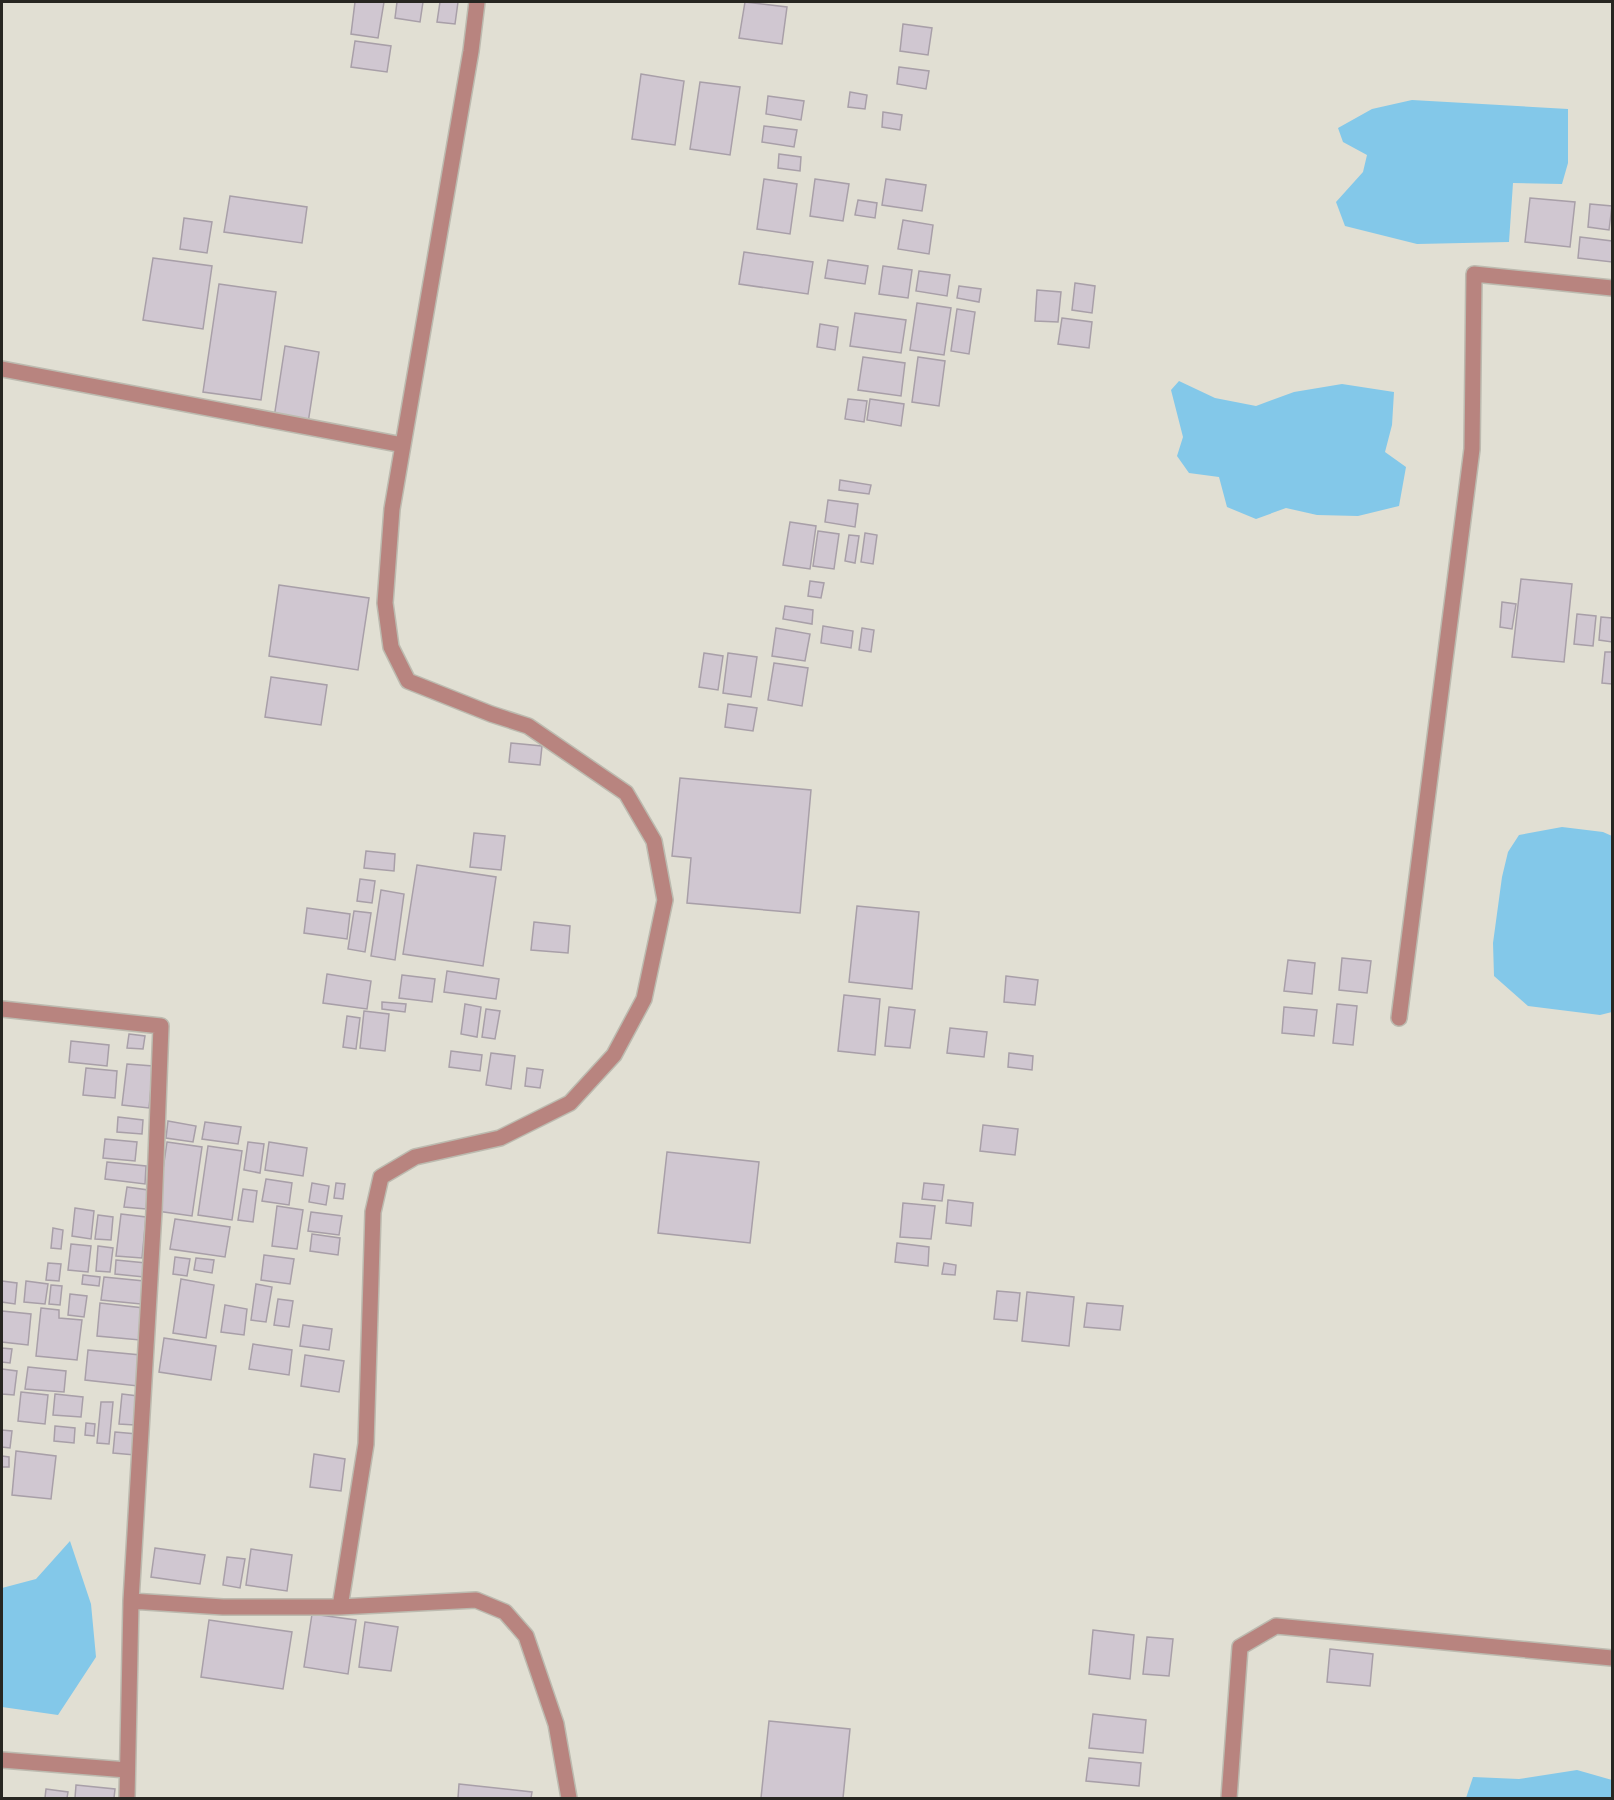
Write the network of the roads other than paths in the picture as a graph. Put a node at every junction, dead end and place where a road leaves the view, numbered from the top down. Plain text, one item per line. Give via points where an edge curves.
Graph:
1 (477, 2) edge
2 (1612, 288) edge
3 (2, 369) edge
4 (403, 445) junction
5 (2, 1009) edge
6 (1399, 1018) dead end
7 (131, 1601) junction
8 (340, 1607) junction
9 (1612, 1658) edge
10 (2, 1760) edge
11 (127, 1770) junction
12 (127, 1798) edge
13 (569, 1798) edge
14 (1229, 1798) edge

1 - 4 street
2 - 6 street via 1474,274 1472,449
3 - 4 street
4 - 8 street via 392,509 385,603 391,647 408,681 528,726 626,793 654,841 665,900 644,999 614,1055 570,1103 500,1138 416,1157 381,1177 373,1212 366,1444
5 - 7 street via 161,1026
7 - 8 street via 223,1607
7 - 11 street
8 - 13 street via 476,1600 505,1612 526,1636 545,1691 556,1724
9 - 14 street via 1276,1626 1240,1647
10 - 11 street
11 - 12 street

